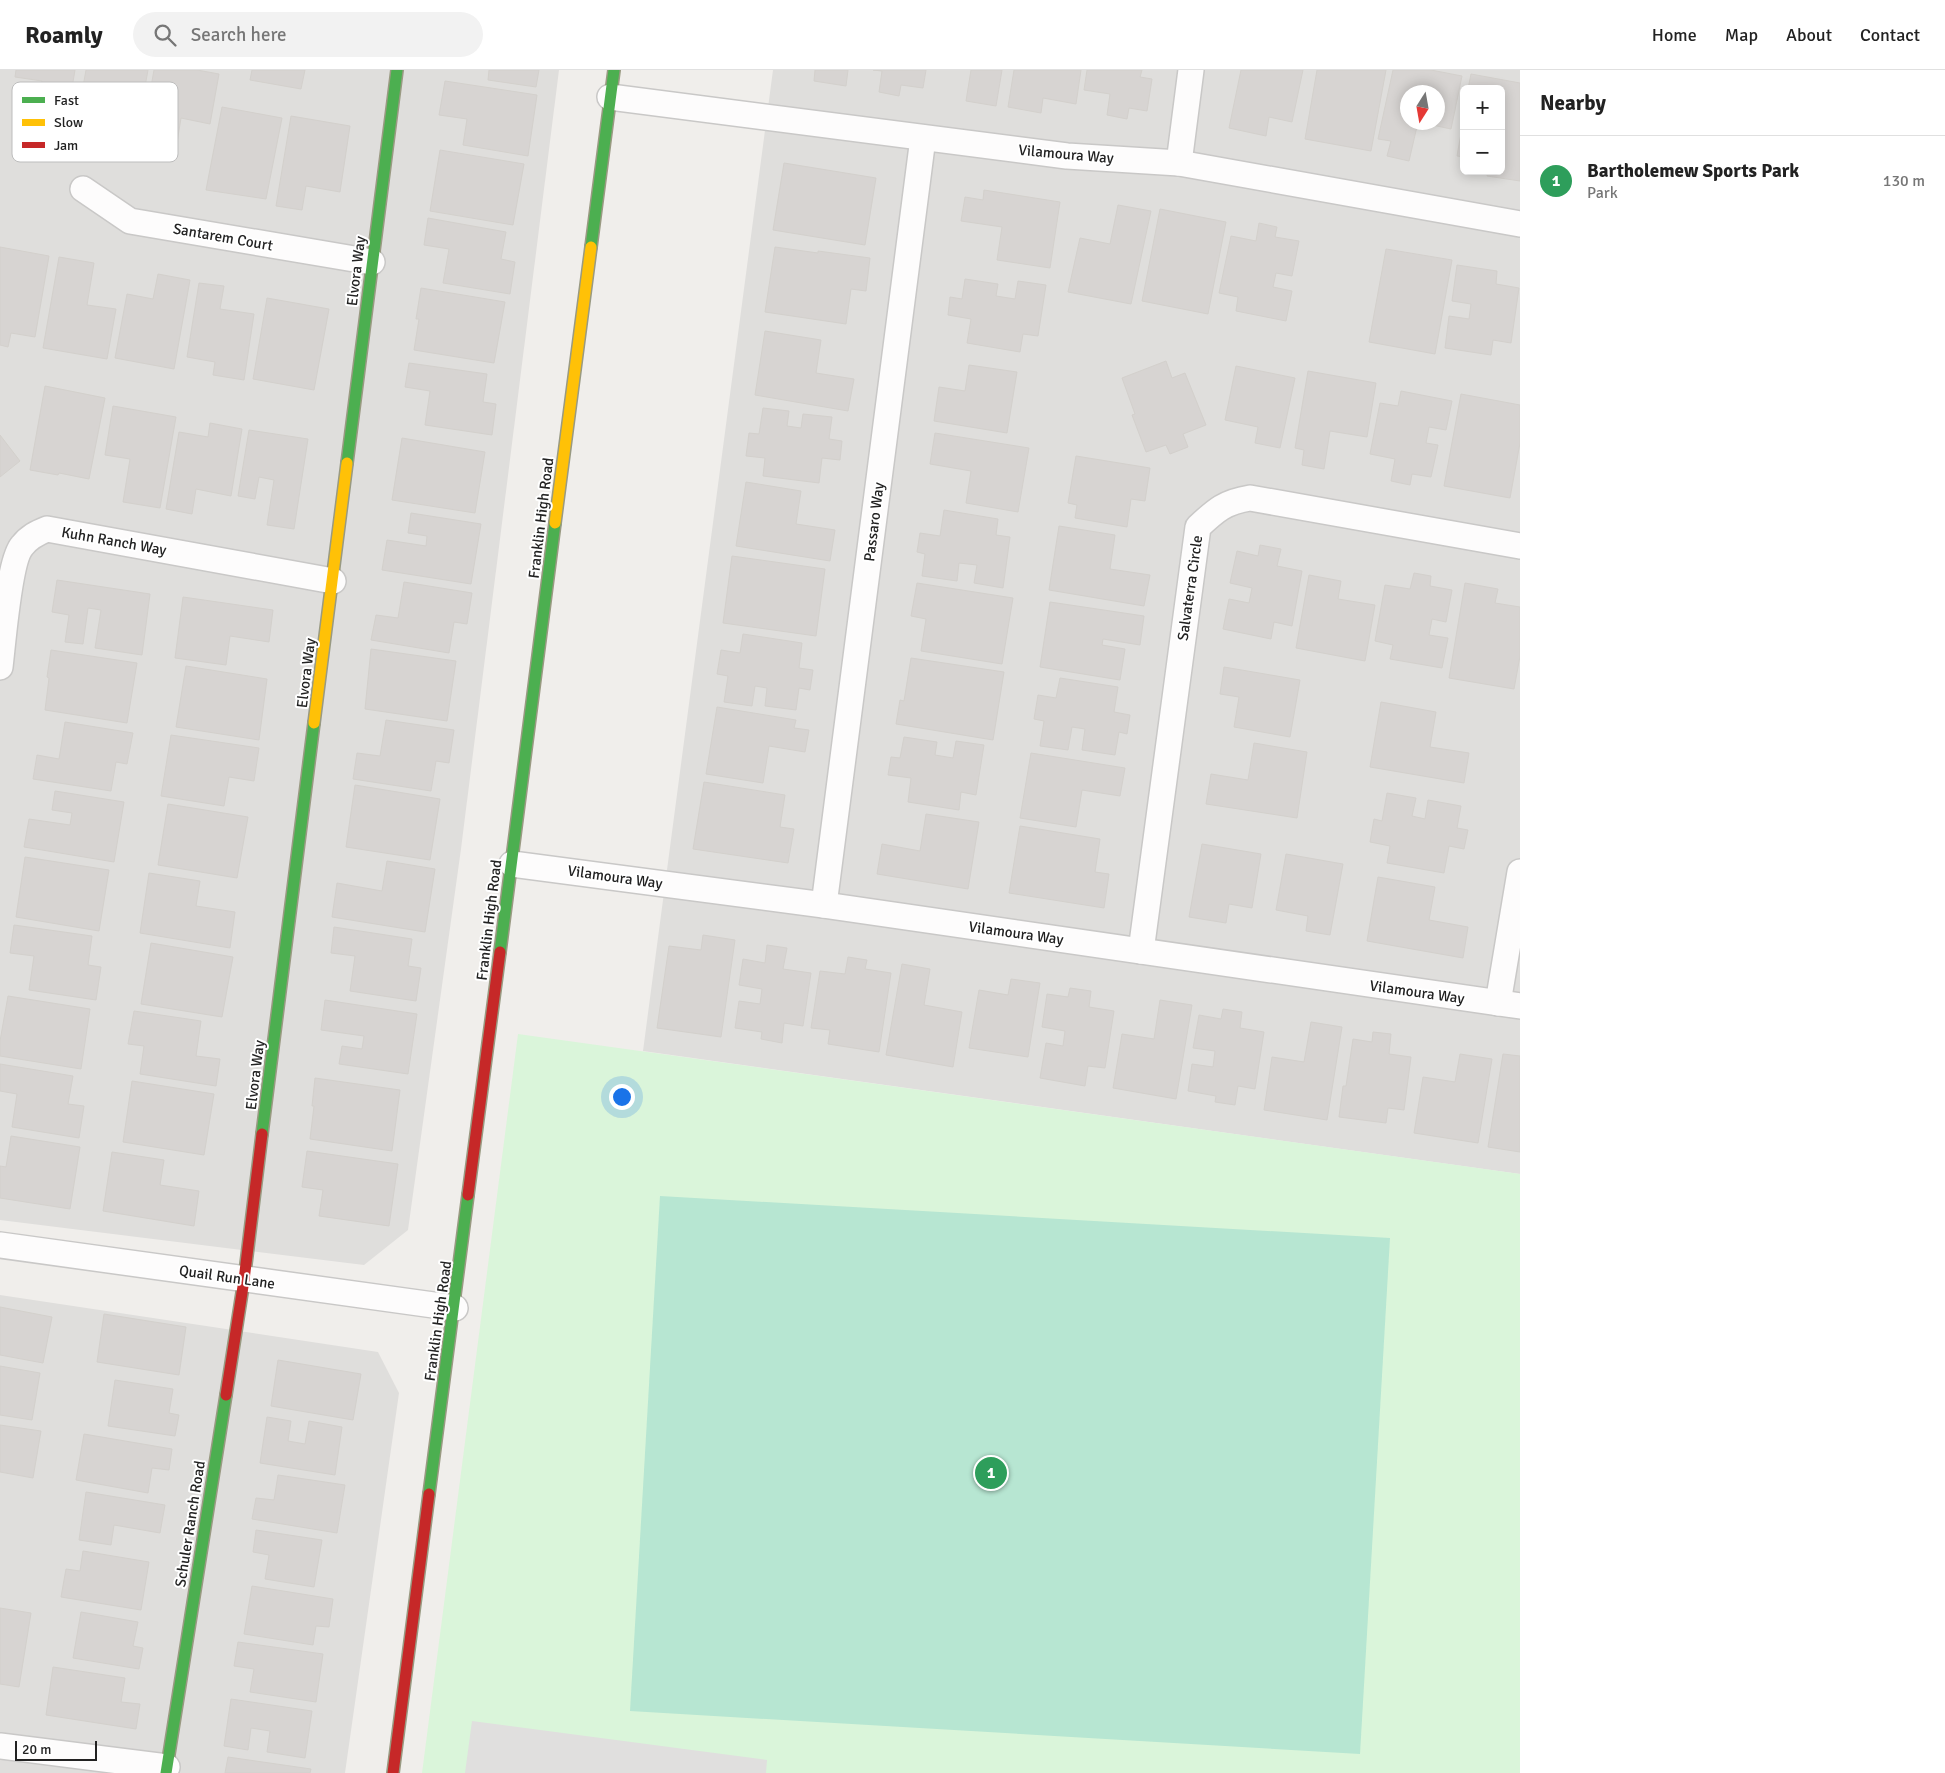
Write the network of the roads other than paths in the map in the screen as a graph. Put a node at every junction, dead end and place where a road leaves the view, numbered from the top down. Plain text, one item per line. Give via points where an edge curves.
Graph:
1 (397, 70) edge
2 (614, 70) edge
3 (1191, 70) edge
4 (610, 97) junction
5 (924, 138) junction
6 (1179, 163) junction
7 (83, 189) dead end
8 (1520, 224) edge
9 (372, 262) junction
10 (1520, 546) edge
11 (333, 581) junction
12 (0, 667) edge
13 (512, 864) junction
14 (1520, 872) edge
15 (824, 905) junction
16 (1141, 951) junction
17 (1509, 1005) edge
18 (0, 1245) edge
19 (244, 1280) junction
20 (454, 1308) junction
21 (0, 1746) edge
22 (166, 1770) edge
23 (393, 1773) edge

1 - 9 street, Elvora Way
2 - 4 street, Franklin High Road
3 - 6 street
4 - 5 street, Vilamoura Way
4 - 13 street, Franklin High Road
5 - 6 street, Vilamoura Way via 1068,156
5 - 15 street, Passaro Way
6 - 8 street, Vilamoura Way
7 - 9 street, Santarem Court via 130,222
9 - 11 street, Elvora Way
10 - 16 street, Salvaterra Circle via 1250,498 1233,501 1216,510 1198,527
11 - 12 street, Kuhn Ranch Way via 47,529 20,547 14,565
11 - 19 street, Elvora Way
13 - 15 street, Vilamoura Way
13 - 20 street, Franklin High Road
14 - 17 street
15 - 16 street, Vilamoura Way
16 - 17 street, Vilamoura Way
18 - 19 street, Quail Run Lane
19 - 20 street, Quail Run Lane
19 - 22 street, Schuler Ranch Road
20 - 23 street, Franklin High Road
21 - 22 street

